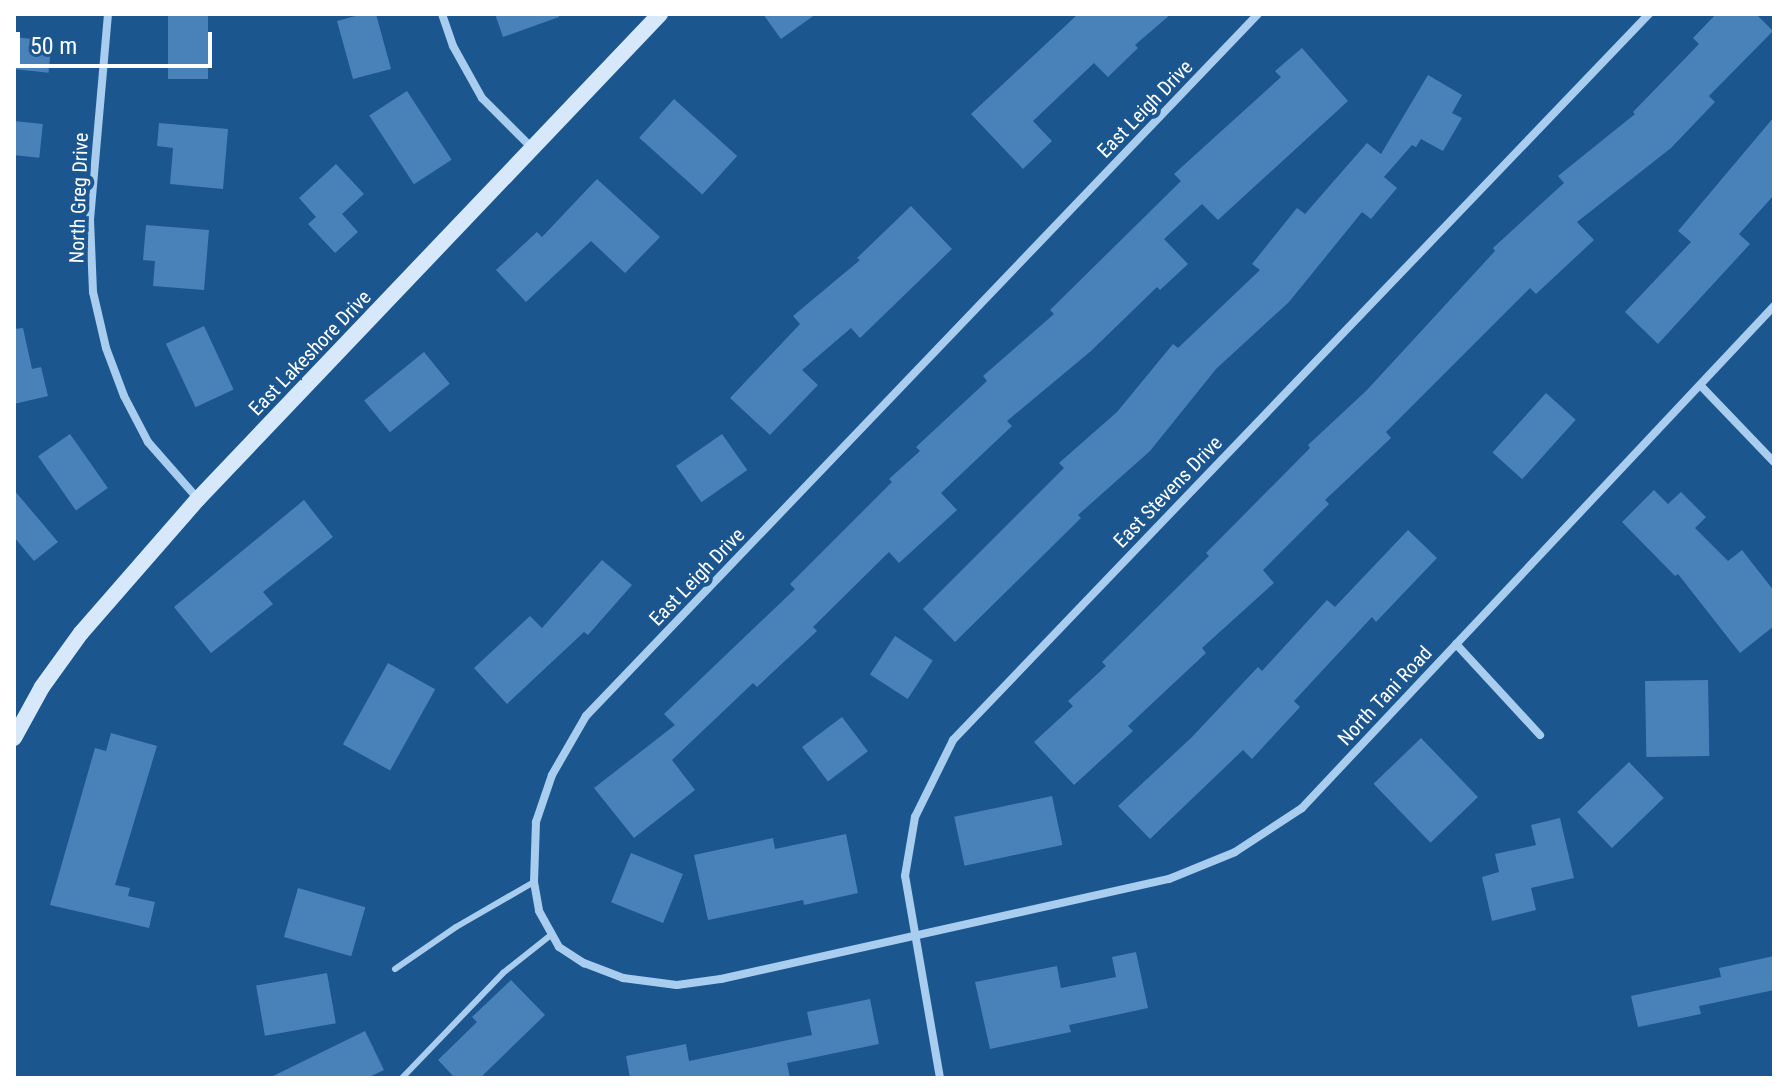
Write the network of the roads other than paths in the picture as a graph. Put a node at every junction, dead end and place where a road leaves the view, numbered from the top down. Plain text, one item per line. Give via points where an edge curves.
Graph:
1 (108, 14) edge
2 (442, 14) edge
3 (660, 14) edge
4 (1258, 14) edge
5 (1649, 14) edge
6 (533, 149) junction
7 (1774, 306) edge
8 (1701, 386) junction
9 (1774, 462) edge
10 (198, 499) junction
11 (1456, 644) junction
12 (16, 728) edge
13 (1540, 735) dead end
14 (534, 882) junction
15 (552, 934) junction
16 (914, 938) junction
17 (395, 969) dead end
18 (402, 1078) edge
19 (940, 1078) edge

1 - 10 street, North Greg Drive via 90,220 93,292 124,396 148,442
2 - 6 street via 482,98
3 - 6 main road, East Lakeshore Drive
4 - 14 street, East Leigh Drive via 586,716 552,775 536,822
5 - 16 street, East Stevens Drive via 953,740 915,817 905,876
6 - 10 main road, East Lakeshore Drive
7 - 8 street, North Tani Road
8 - 9 street
8 - 11 street, North Tani Road
10 - 12 main road, East Lakeshore Drive via 81,633
11 - 13 street
11 - 16 street, North Tani Road via 1302,808 1235,852 1169,879
14 - 15 street, East Leigh Drive via 539,911
14 - 17 lane
15 - 16 street, East Leigh Drive via 559,947 584,963 623,978 677,985
15 - 18 lane via 503,973
16 - 19 street, East Stevens Drive

